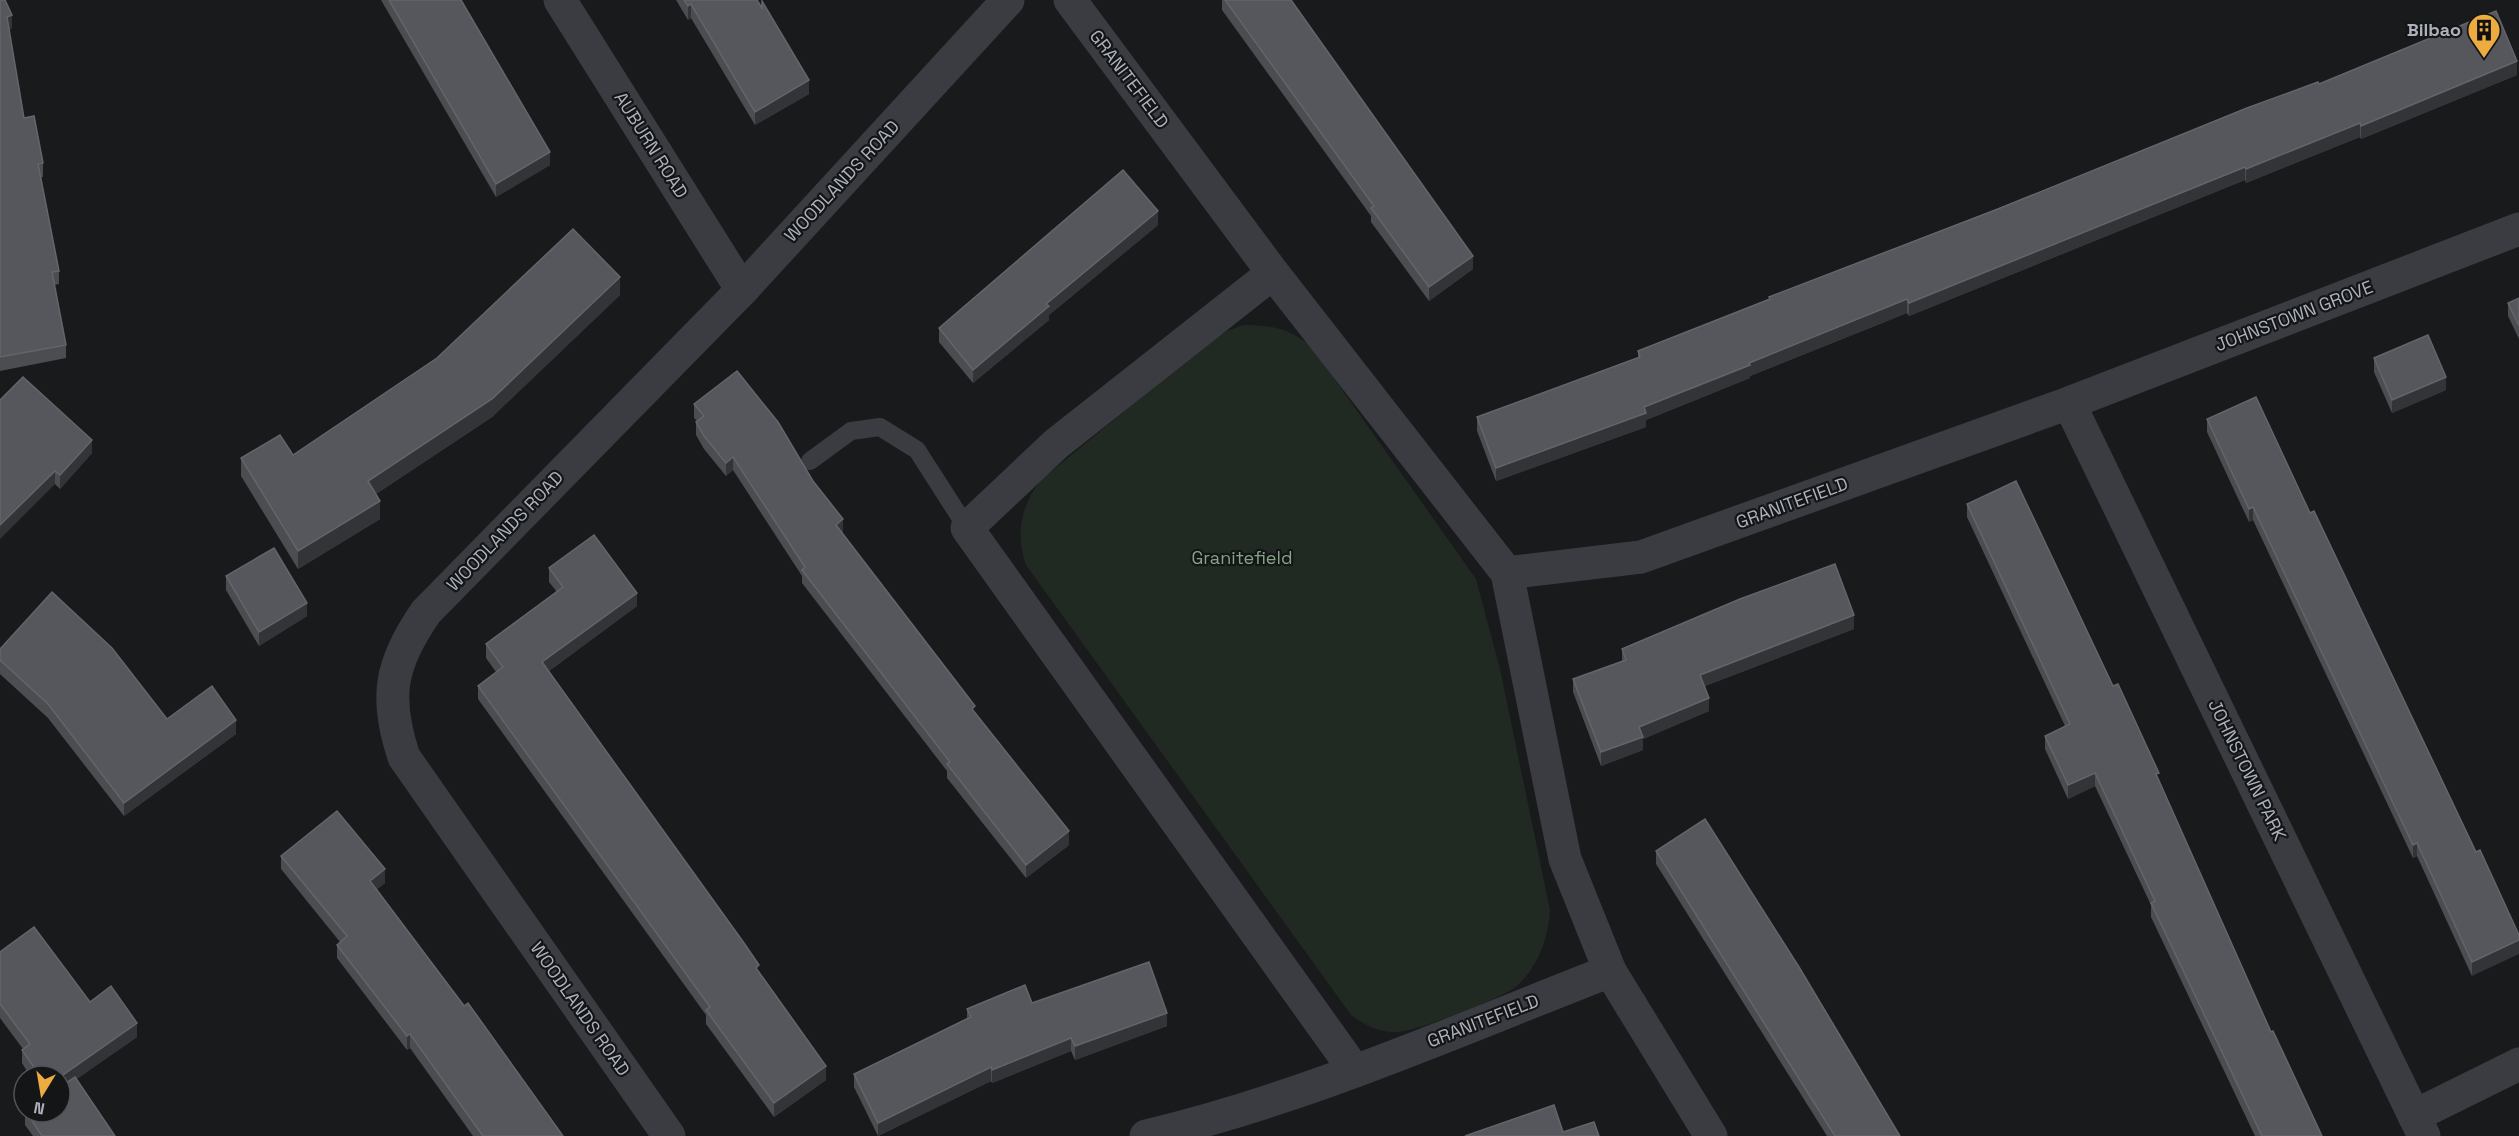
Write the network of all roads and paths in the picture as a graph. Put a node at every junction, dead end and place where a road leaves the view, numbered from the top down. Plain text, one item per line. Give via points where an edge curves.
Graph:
1 (560, 0) edge
2 (1008, 0) edge
3 (1070, 0) edge
4 (2519, 229) edge
5 (1272, 273) junction
6 (742, 290) junction
7 (2069, 403) junction
8 (810, 461) dead end
9 (968, 528) junction
10 (1507, 573) junction
11 (1611, 971) junction
12 (2519, 1064) edge
13 (1355, 1071) junction
14 (2419, 1126) edge
15 (669, 1136) edge
16 (1146, 1136) edge
17 (1711, 1136) edge

1 - 6 street, AUBURN ROAD
2 - 6 street, WOODLANDS ROAD
3 - 5 street, GRANITEFIELD
4 - 7 street, JOHNSTOWN GROVE
5 - 9 street via 1056,444
5 - 10 street, GRANITEFIELD
6 - 15 street, WOODLANDS ROAD via 426,612 397,663 391,699 394,728 404,757
7 - 10 street, GRANITEFIELD via 1641,557
7 - 14 street, JOHNSTOWN PARK
8 - 9 lane via 851,431 880,427 917,450
9 - 13 street
10 - 11 street, GRANITEFIELD via 1565,859
11 - 13 street, GRANITEFIELD
11 - 17 street, GRANITEFIELD
12 - 14 street
13 - 16 street, GRANITEFIELD via 1200,1123

